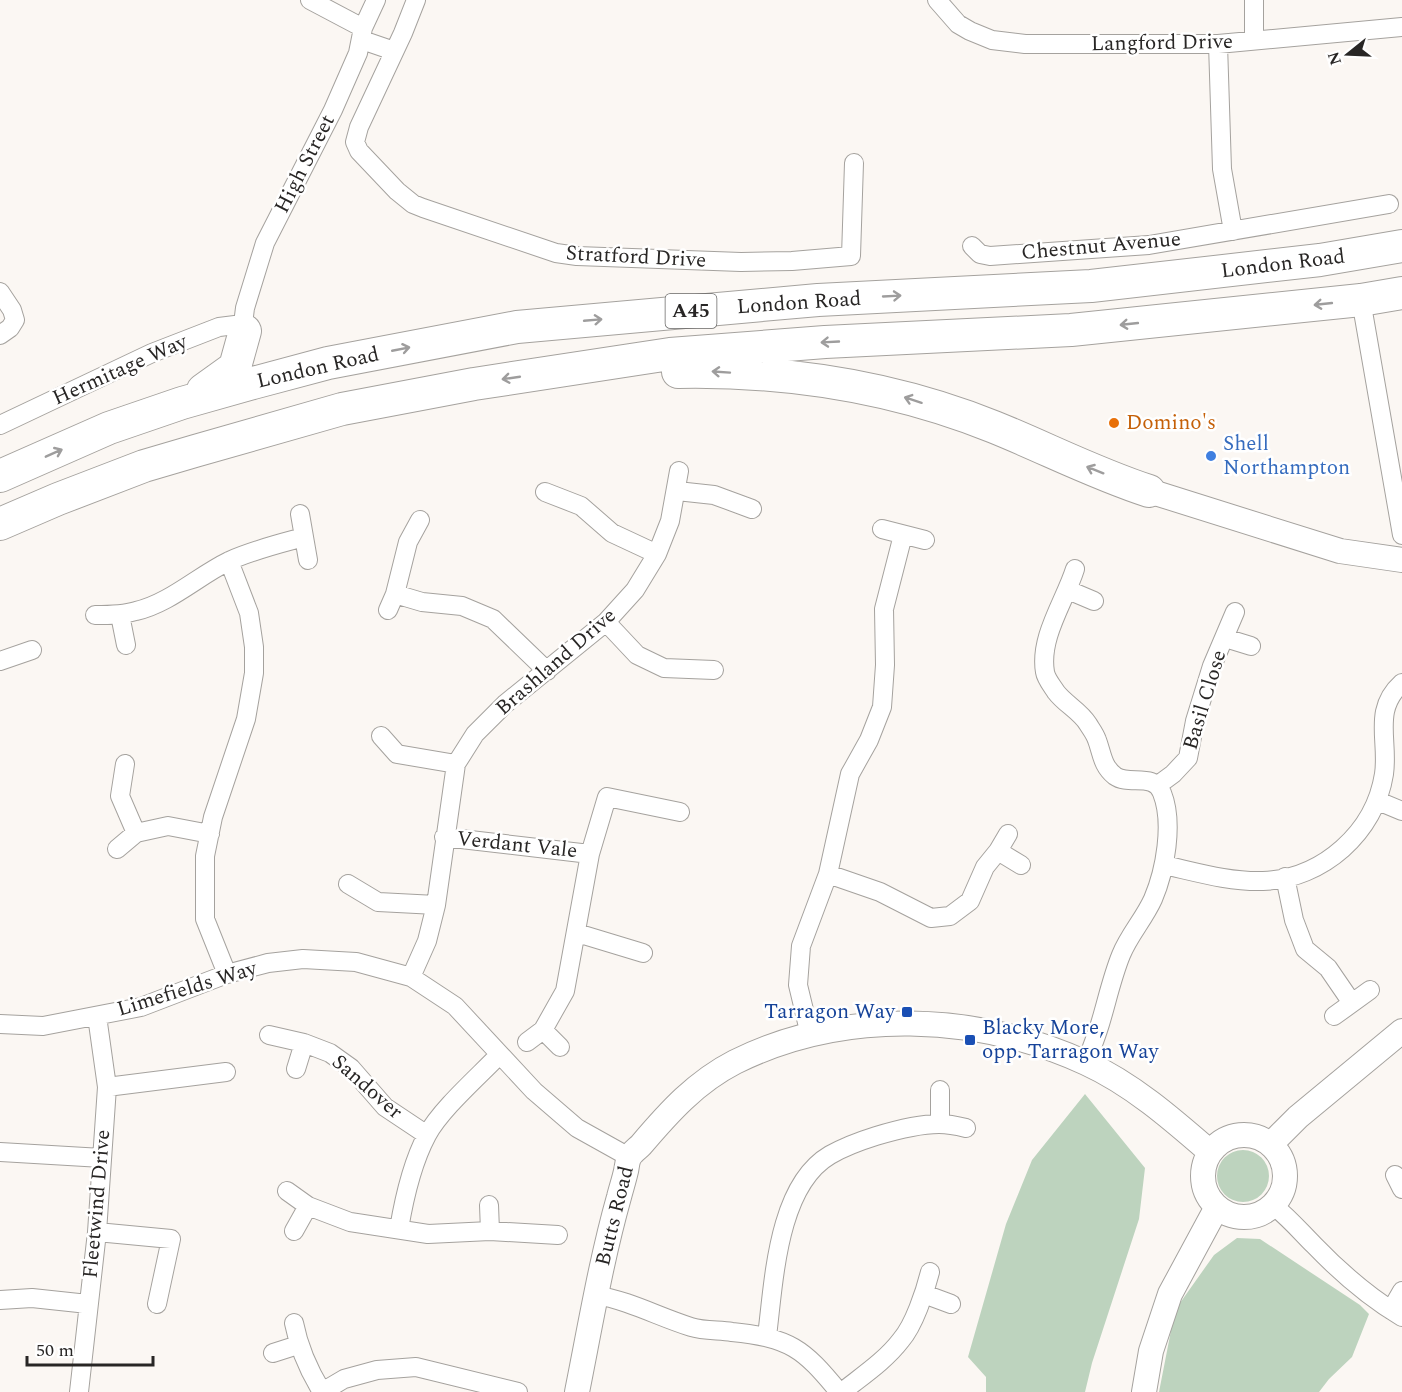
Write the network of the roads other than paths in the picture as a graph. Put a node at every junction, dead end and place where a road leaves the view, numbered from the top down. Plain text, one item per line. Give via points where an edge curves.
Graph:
1 (310, 0) edge
2 (375, 0) edge
3 (416, 0) edge
4 (937, 0) edge
5 (1254, 0) edge
6 (1402, 27) edge
7 (362, 34) junction
8 (1254, 40) junction
9 (1218, 44) junction
10 (394, 51) junction
11 (854, 163) dead end
12 (1396, 215) edge
13 (1233, 231) junction
14 (972, 246) dead end
15 (1402, 246) edge
16 (0, 292) edge
17 (945, 293) junction
18 (1402, 293) edge
19 (1361, 300) junction
20 (244, 327) junction
21 (0, 334) edge
22 (328, 363) junction
23 (542, 374) junction
24 (182, 404) junction
25 (0, 425) edge
26 (679, 471) dead end
27 (0, 476) edge
28 (676, 491) junction
29 (1149, 491) joint
30 (545, 492) dead end
31 (752, 509) dead end
32 (300, 514) dead end
33 (420, 520) dead end
34 (0, 524) edge
35 (882, 529) dead end
36 (903, 535) junction
37 (1402, 535) edge
38 (304, 537) junction
39 (925, 540) dead end
40 (657, 554) junction
41 (308, 560) dead end
42 (1402, 560) edge
43 (229, 561) junction
44 (1075, 569) dead end
45 (1068, 590) junction
46 (1094, 601) dead end
47 (1235, 612) dead end
48 (95, 615) dead end
49 (120, 615) junction
50 (606, 622) junction
51 (1225, 638) junction
52 (126, 645) dead end
53 (1251, 646) dead end
54 (32, 650) dead end
55 (0, 661) edge
56 (714, 670) dead end
57 (547, 671) junction
58 (1402, 683) edge
59 (381, 736) dead end
60 (125, 764) dead end
61 (456, 764) junction
62 (1158, 785) junction
63 (1378, 801) junction
64 (1402, 811) edge
65 (680, 812) dead end
66 (136, 833) junction
67 (210, 834) junction
68 (1008, 834) dead end
69 (444, 837) junction
70 (117, 849) dead end
71 (998, 852) junction
72 (590, 854) junction
73 (1021, 865) dead end
74 (1164, 865) junction
75 (828, 874) junction
76 (1286, 877) junction
77 (348, 885) dead end
78 (436, 905) junction
79 (577, 933) junction
80 (643, 952) dead end
81 (226, 974) junction
82 (411, 977) junction
83 (1370, 990) dead end
84 (1352, 1003) junction
85 (97, 1016) junction
86 (1334, 1016) dead end
87 (0, 1024) edge
88 (543, 1030) junction
89 (1402, 1031) edge
90 (269, 1035) dead end
91 (810, 1035) junction
92 (527, 1042) dead end
93 (304, 1043) junction
94 (560, 1047) dead end
95 (499, 1055) junction
96 (1086, 1062) junction
97 (296, 1069) dead end
98 (226, 1072) dead end
99 (107, 1088) junction
100 (940, 1090) dead end
101 (940, 1124) junction
102 (966, 1128) dead end
103 (428, 1135) junction
104 (1271, 1144) junction
105 (0, 1152) edge
106 (1210, 1152) junction
107 (629, 1157) junction
108 (102, 1158) junction
109 (287, 1191) dead end
110 (489, 1205) dead end
111 (308, 1206) junction
112 (1274, 1206) junction
113 (1217, 1207) junction
114 (399, 1229) junction
115 (294, 1231) dead end
116 (490, 1231) junction
117 (97, 1232) junction
118 (558, 1235) dead end
119 (930, 1272) dead end
120 (1402, 1291) edge
121 (596, 1294) junction
122 (924, 1294) junction
123 (0, 1300) edge
124 (88, 1304) junction
125 (157, 1304) dead end
126 (951, 1304) dead end
127 (1396, 1314) edge
128 (294, 1323) dead end
129 (767, 1336) junction
130 (298, 1345) junction
131 (273, 1353) dead end
132 (452, 1384) edge
133 (78, 1392) edge
134 (322, 1392) edge
135 (518, 1392) edge
136 (577, 1392) edge
137 (840, 1392) edge
138 (1144, 1392) edge

1 - 7 street
2 - 7 street, High Street
3 - 10 street, Stratford Drive
4 - 9 street, Langford Drive via 958,24 992,40 1052,46
5 - 8 street
6 - 8 street, Langford Drive
7 - 10 street
7 - 20 street, High Street via 333,110 265,243 245,308
8 - 9 street, Langford Drive
9 - 13 street via 1222,169
10 - 11 street, Stratford Drive via 359,127 355,142 359,151 413,204 556,253 741,262 851,256
12 - 13 street, Chestnut Avenue
12 - 17 highway
13 - 14 street, Chestnut Avenue via 1149,245 990,256 980,254
15 - 17 highway, London Road / A45 via 1320,260 1091,286
16 - 21 street via 15,320
22 -> 17 highway, London Road / A45 via 517,327 818,300
18 - 19 highway, London Road / A45
19 -> 23 highway, London Road / A45 via 1071,330 692,352
19 - 37 street
20 - 22 highway via 267,356 284,361
20 - 24 highway via 235,367
20 - 25 street, Hermitage Way via 219,327 152,353
22 - 24 highway, London Road / A45
29 -> 23 highway via 993,427 906,397 822,380 709,371
23 -> 34 highway, London Road / A45 via 388,399 274,427 144,466
27 -> 24 highway, London Road / A45 via 109,428
26 - 28 street, Brashland Drive
28 - 31 street via 714,495
28 - 40 street, Brashland Drive
29 - 42 street via 1340,551
30 - 40 street via 580,506 612,532
32 - 38 street
33 - 57 street via 408,542 392,602 462,606 493,619
35 - 36 street
36 - 39 street
36 - 75 street via 884,609 882,707 850,774
38 - 41 street
38 - 43 street
40 - 50 street, Brashland Drive via 635,590
43 - 49 street via 165,600
43 - 67 street via 249,613 254,673 246,719
44 - 45 street
45 - 46 street
45 - 62 street via 1052,624 1045,674 1058,694 1084,718 1097,739 1103,762 1115,776
47 - 51 street, Basil Close
48 - 49 street
49 - 52 street
50 - 56 street via 637,655 664,668
50 - 57 street, Brashland Drive
51 - 53 street, Basil Close
51 - 62 street, Basil Close via 1194,722 1188,758
54 - 55 street
57 - 61 street, Brashland Drive via 505,704 476,734
58 - 63 street via 1391,693 1384,713 1384,772
59 - 61 street via 397,754
60 - 66 street via 120,796
61 - 69 street, Brashland Drive
62 - 74 street via 1165,803 1168,833
63 - 64 street
63 - 76 street via 1351,842 1328,860
65 - 72 street, Verdant Vale via 607,797
66 - 67 street via 168,826
66 - 70 street
67 - 81 street via 205,856 205,919
68 - 71 street
69 - 72 street, Verdant Vale
69 - 78 street, Brashland Drive
71 - 73 street
71 - 75 street via 985,867 970,901 950,916 931,918 880,892
72 - 79 street, Verdant Vale
74 - 76 street via 1226,879 1267,881
74 - 96 street via 1153,899 1121,954
75 - 91 street via 801,946 798,985
76 - 84 street via 1294,920 1305,949 1328,968
77 - 78 street via 378,902
78 - 82 street, Brashland Drive via 427,941
79 - 80 street
79 - 88 street, Verdant Vale via 566,991
81 - 82 street, Limefields Way via 303,959 356,962
81 - 85 street, Limefields Way via 141,1007
82 - 95 street, Limefields Way via 455,1006
83 - 84 street
84 - 86 street
85 - 87 street, Limefields Way via 43,1026
85 - 99 street, Fleetwind Drive
88 - 92 street, Verdant Vale
88 - 94 street
89 - 104 street
90 - 93 street, Sandover
91 - 96 street, Butts Road via 854,1026 906,1023 971,1027 1041,1045
91 - 107 street, Butts Road via 762,1049 717,1071 658,1123
93 - 97 street, Sandover
93 - 103 street, Sandover via 330,1053 351,1068 385,1107
95 - 103 street
95 - 107 street, Limefields Way via 577,1128
96 - 106 street, Butts Road via 1154,1106
98 - 99 street
99 - 108 street, Fleetwind Drive
100 - 101 street
101 - 102 street
101 - 129 street via 899,1129 861,1140 830,1155 811,1172 795,1196 780,1236
103 - 114 street via 405,1194
104 - 106 street via 1241,1134 1229,1137
104 - 112 street via 1281,1156 1286,1178
105 - 108 street
106 - 113 street via 1205,1161 1204,1188
107 - 121 street, Butts Road
108 - 117 street, Fleetwind Drive
109 - 111 street
110 - 116 street
111 - 114 street via 350,1222
111 - 115 street
112 - 113 street via 1248,1218 1232,1216
112 - 127 street
113 - 138 street via 1170,1294 1151,1351
114 - 116 street via 428,1233
116 - 118 street
117 - 124 street, Fleetwind Drive
117 - 125 street via 171,1239
119 - 122 street
120 - 127 street
121 - 129 street via 620,1299 694,1328
121 - 136 street, Butts Road
122 - 126 street
122 - 137 street via 903,1338 882,1361
123 - 124 street via 32,1298
124 - 133 street, Fleetwind Drive
128 - 130 street
129 - 137 street via 798,1349
130 - 131 street
130 - 134 street
132 - 134 street via 416,1367 377,1370 344,1379
132 - 135 street

